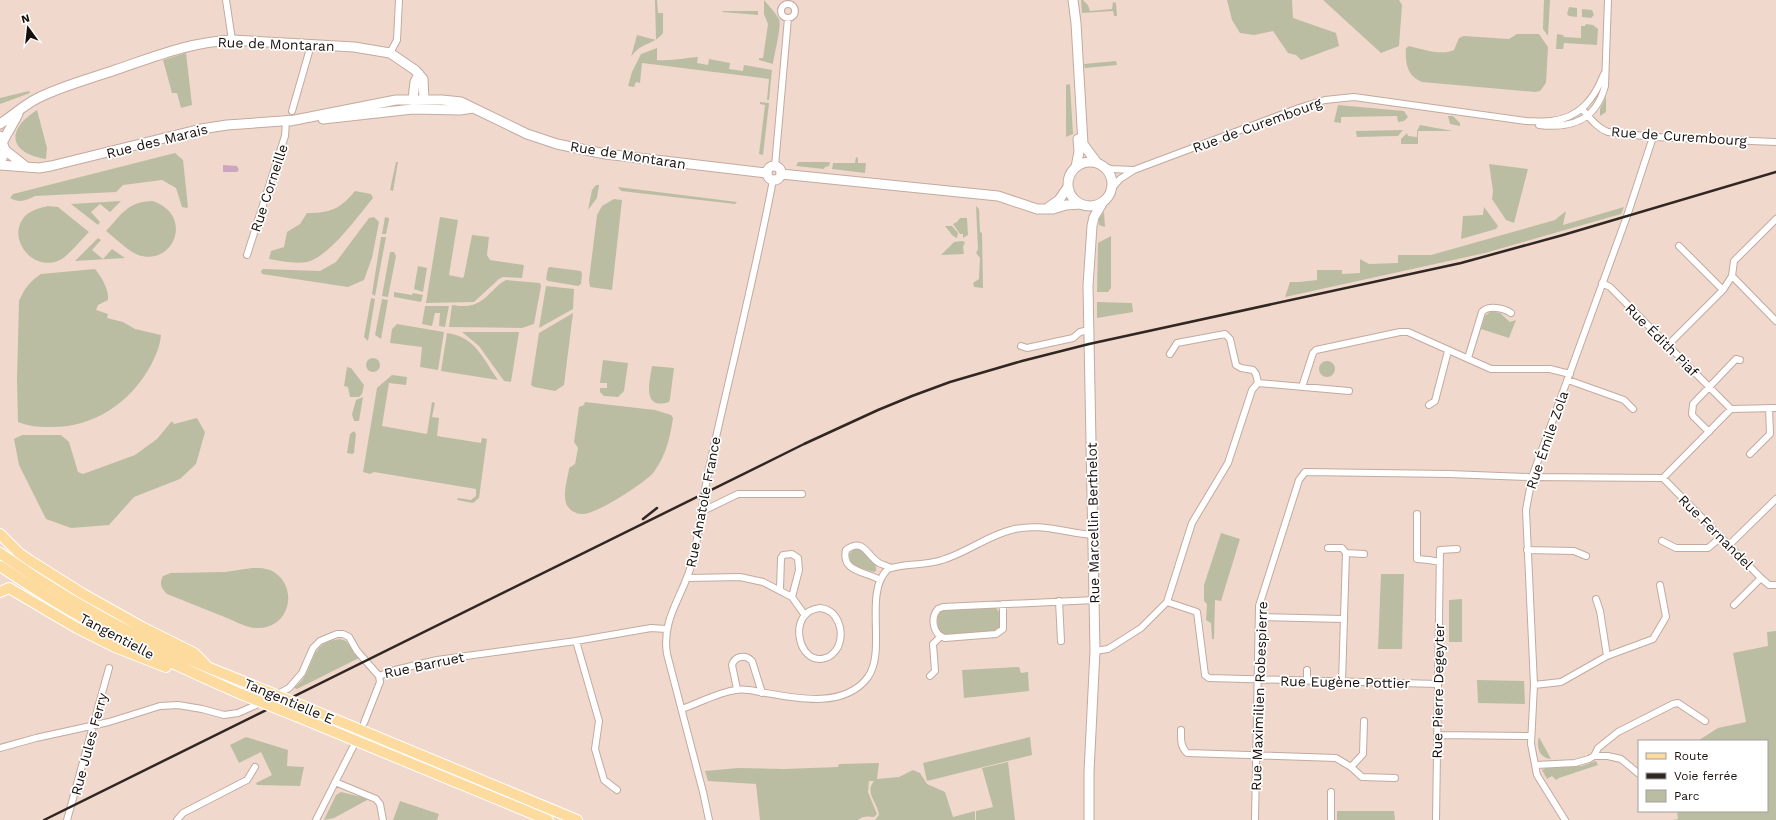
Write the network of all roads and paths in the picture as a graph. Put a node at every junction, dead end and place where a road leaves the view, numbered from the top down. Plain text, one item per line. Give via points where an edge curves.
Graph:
1 (226, 0) edge
2 (399, 0) edge
3 (1070, 0) edge
4 (1073, 0) edge
5 (1608, 0) edge
6 (793, 2) edge
7 (788, 18) junction
8 (232, 40) junction
9 (311, 44) junction
10 (390, 53) junction
11 (419, 74) junction
12 (1604, 74) junction
13 (424, 98) junction
14 (413, 99) junction
15 (396, 100) joint
16 (473, 108) junction
17 (1582, 109) junction
18 (20, 111) junction
19 (1588, 116) junction
20 (290, 118) junction
21 (1526, 121) junction
22 (0, 124) edge
23 (1653, 137) junction
24 (1, 138) edge
25 (1776, 142) edge
26 (5, 150) junction
27 (0, 165) edge
28 (1100, 165) junction
29 (24, 166) junction
30 (774, 166) junction
31 (1076, 167) junction
32 (1134, 170) junction
33 (781, 174) junction
34 (770, 176) junction
35 (1068, 187) junction
36 (1112, 188) junction
37 (1103, 202) junction
38 (1082, 205) junction
39 (1046, 209) junction
40 (1776, 219) edge
41 (1092, 226) junction
42 (1679, 246) dead end
43 (247, 254) dead end
44 (1732, 276) junction
45 (1602, 283) junction
46 (1723, 290) junction
47 (1511, 313) dead end
48 (1776, 321) edge
49 (1089, 330) junction
50 (1668, 345) junction
51 (1021, 346) dead end
52 (1448, 351) junction
53 (1170, 354) dead end
54 (1468, 358) junction
55 (1740, 360) dead end
56 (1569, 377) junction
57 (1258, 382) junction
58 (1302, 387) junction
59 (1708, 387) junction
60 (1349, 391) dead end
61 (1429, 405) dead end
62 (1773, 408) edge
63 (1633, 409) dead end
64 (1731, 409) junction
65 (1709, 432) junction
66 (1750, 454) dead end
67 (1532, 477) junction
68 (1663, 478) junction
69 (802, 494) dead end
70 (1776, 499) edge
71 (702, 509) junction
72 (1417, 514) dead end
73 (0, 534) edge
74 (1093, 535) junction
75 (1720, 538) junction
76 (1662, 541) dead end
77 (1728, 546) junction
78 (1328, 548) dead end
79 (1458, 550) dead end
80 (1527, 550) junction
81 (0, 553) edge
82 (1346, 553) junction
83 (1364, 554) dead end
84 (1586, 556) dead end
85 (1440, 562) junction
86 (0, 566) edge
87 (891, 568) junction
88 (688, 578) junction
89 (1761, 578) junction
90 (880, 580) junction
91 (0, 582) edge
92 (1660, 585) dead end
93 (1776, 585) edge
94 (780, 589) junction
95 (5, 590) edge
96 (792, 597) junction
97 (1596, 598) dead end
98 (1095, 600) junction
99 (1059, 601) junction
100 (1167, 602) junction
101 (1003, 604) junction
102 (1734, 604) dead end
103 (804, 614) junction
104 (1259, 617) junction
105 (1343, 619) junction
106 (666, 629) junction
107 (940, 637) junction
108 (1061, 641) dead end
109 (576, 642) junction
110 (1096, 651) junction
111 (1607, 656) junction
112 (109, 668) dead end
113 (208, 668) junction
114 (1307, 670) dead end
115 (379, 676) junction
116 (930, 676) dead end
117 (1258, 680) junction
118 (1307, 681) junction
119 (1342, 682) junction
120 (1438, 684) junction
121 (1534, 685) junction
122 (738, 689) junction
123 (762, 693) junction
124 (241, 694) junction
125 (682, 709) junction
126 (1364, 721) dead end
127 (1705, 721) dead end
128 (364, 723) dead end
129 (94, 726) junction
130 (1181, 730) dead end
131 (1438, 735) junction
132 (1531, 736) junction
133 (353, 747) dead end
134 (0, 748) edge
135 (1256, 756) junction
136 (1594, 756) junction
137 (1536, 765) junction
138 (255, 767) dead end
139 (1351, 767) junction
140 (1638, 773) edge
141 (1395, 778) dead end
142 (335, 782) junction
143 (617, 790) dead end
144 (1331, 792) dead end
145 (67, 820) edge
146 (177, 820) edge
147 (316, 820) edge
148 (383, 820) edge
149 (548, 820) edge
150 (577, 820) edge
151 (708, 820) edge
152 (1089, 820) edge
153 (1255, 820) edge
154 (1331, 820) edge
155 (1436, 820) edge
156 (1565, 820) edge

1 - 8 street
2 - 10 street via 397,40
3 - 31 street via 1080,152
4 - 28 street via 1083,144
5 - 12 street
6 - 7 street via 795,12
6 - 7 street via 781,9 782,15
7 - 30 street
8 - 9 street, Rue de Montaran
8 - 18 street, Rue de Montaran via 203,43 160,53 38,98
9 - 10 street, Rue de Montaran
9 - 20 street, Rue Corneille
10 - 11 street, Rue de Montaran
11 - 13 street via 424,83
11 - 14 street via 415,82
12 - 17 street via 1593,98
12 - 19 street via 1603,95
13 - 14 street, Rue de Montaran
13 - 16 street, Rue de Montaran via 461,102
14 - 15 street, Rue de Montaran
15 - 20 street, Rue des Marais
16 - 20 street, Rue des Marais via 395,110 320,120
16 - 34 street, Rue de Montaran via 527,134 565,145 605,154
17 - 19 street, Rue de Curembourg
17 - 21 street, Rue de Curembourg via 1570,116 1552,121
18 - 22 street, Rue de Montaran
18 - 24 street, Rue de Montaran
19 - 21 street, Rue de Curembourg via 1558,127
19 - 23 street, Rue de Curembourg via 1603,130
20 - 29 street, Rue des Marais via 212,128 66,164 39,168
20 - 43 street, Rue Corneille
21 - 32 street, Rue de Curembourg via 1383,100 1335,98 1299,108
23 - 25 street, Rue de Curembourg
23 - 45 street, Rue Émile Zola
24 - 26 street, Rue de Montaran
26 - 27 street
26 - 29 street
27 - 29 street, Rue des Marais
28 - 31 street via 1086,163
28 - 32 street, Rue de Curembourg via 1111,169
28 - 36 street via 1111,176
30 - 33 street via 779,168
30 - 34 street via 770,166
31 - 35 street via 1070,176
32 - 36 street, Rue de Curembourg
33 - 34 street via 777,179
33 - 39 street via 998,196 1029,207
34 - 71 street, Rue Anatole France
35 - 38 street, Rue Marcellin Berthelot via 1070,194
35 - 39 street via 1060,200
36 - 37 street, Rue Marcellin Berthelot
37 - 38 street via 1090,206
37 - 41 street, Rue Marcellin Berthelot
38 - 39 street
38 - 41 street, Rue Marcellin Berthelot
40 - 44 street via 1734,260
41 - 49 street, Rue Marcellin Berthelot via 1088,286
42 - 46 street
44 - 46 street
44 - 48 street
45 - 50 street, Rue Édith Piaf via 1610,287
45 - 56 street, Rue Émile Zola
46 - 50 street
47 - 54 street via 1506,309 1484,309
49 - 51 street via 1080,332 1073,338 1027,348
49 - 74 street, Rue Marcellin Berthelot
50 - 59 street, Rue Édith Piaf
52 - 54 street
52 - 58 street via 1404,332 1319,349 1313,353
52 - 61 street via 1435,401
53 - 57 street via 1177,344 1225,334 1230,339 1236,365 1253,370
54 - 56 street via 1491,369 1550,369
55 - 59 street via 1736,359
56 - 63 street via 1624,400
56 - 67 street, Rue Émile Zola
57 - 58 street
57 - 100 street via 1252,390 1228,463 1192,523
58 - 60 street
59 - 64 street, Rue Édith Piaf
59 - 65 street via 1693,404 1692,414
62 - 64 street
62 - 66 street via 1770,434
64 - 65 street
65 - 68 street
67 - 68 street
67 - 80 street, Rue Émile Zola via 1526,510
67 - 104 street, Rue Maximilien Robespierre via 1305,472 1299,480 1260,600
68 - 75 street, Rue Fernandel
69 - 71 street via 738,494
70 - 77 street
71 - 88 street, Rue Anatole France
72 - 85 street via 1417,559
73 - 113 main road via 19,553 77,590 194,653
74 - 87 street via 1045,527 1023,528 995,535 940,561
74 - 98 street, Rue Marcellin Berthelot
75 - 76 street via 1708,548 1676,548
75 - 77 street, Rue Fernandel
77 - 89 street, Rue Fernandel
78 - 82 street via 1342,548
79 - 85 street via 1440,550
80 - 84 street via 1574,550
80 - 121 street, Rue Émile Zola
81 - 113 main road, Tangentielle E via 64,596 112,623
82 - 83 street
82 - 105 street
85 - 120 street, Rue Pierre Degeyter
86 - 124 main road, Tangentielle via 45,596 109,632
87 - 90 street
87 - 90 street via 879,563 863,547 851,546 846,550 846,560 851,568
88 - 94 street via 751,578
88 - 106 street, Rue Anatole France via 672,610
89 - 93 street, Rue Fernandel via 1769,585
89 - 102 street
90 - 123 street via 876,605 875,655 871,671 862,683 845,695 827,698 797,699
91 - 95 main road
92 - 111 street via 1666,617 1653,639
94 - 96 street
94 - 96 street via 781,558 792,554 798,558 799,566
95 - 124 main road via 115,647 208,684
96 - 103 street
97 - 111 street
98 - 99 street
98 - 110 street, Rue Marcellin Berthelot
99 - 101 street
99 - 108 street
100 - 110 street via 1141,628 1108,649
100 - 117 street, Rue Eugène Pottier via 1197,612 1206,677
101 - 107 street via 1003,629 996,634
101 - 107 street via 938,609 934,615 936,633
103 - 103 street via 800,622 804,651 814,659 831,656 840,639 836,617 831,611 820,608
104 - 105 street
104 - 117 street, Rue Maximilien Robespierre
105 - 119 street
106 - 109 street, Rue Barruet via 651,628
106 - 125 street, Rue Anatole France via 667,654
107 - 116 street via 933,644 935,671
109 - 115 street, Rue Barruet via 437,660
109 - 143 street via 599,721 595,749 604,780
110 - 152 street, Rue Marcellin Berthelot
111 - 121 street via 1561,682
112 - 129 street, Rue Jules Ferry
113 - 150 main road, Tangentielle E, bridge
114 - 118 street
115 - 128 street via 380,682
115 - 129 street, Rue Barruet via 357,651 349,637 337,634 320,641 313,648 302,673 289,688 238,713 224,715 169,705
117 - 118 street, Rue Eugène Pottier
117 - 135 street, Rue Maximilien Robespierre
118 - 119 street, Rue Eugène Pottier
119 - 120 street, Rue Eugène Pottier
120 - 131 street, Rue Pierre Degeyter
121 - 132 street, Rue Émile Zola
122 - 123 street
122 - 123 street via 732,665 736,659 744,656 752,661
122 - 125 street
124 - 149 main road, Tangentielle E, bridge
125 - 151 street, Rue Anatole France
126 - 139 street via 1363,754
127 - 136 street via 1678,703 1673,704 1618,732 1598,748
129 - 134 street, Rue Barruet
129 - 145 street, Rue Jules Ferry
130 - 135 street via 1181,744 1187,753
131 - 132 street
131 - 155 street, Rue Pierre Degeyter
132 - 137 street, Rue Émile Zola
133 - 142 street
135 - 139 street via 1336,758
135 - 153 street, Rue Maximilien Robespierre
136 - 137 street via 1584,761
136 - 140 street via 1621,759
137 - 156 street, Rue Émile Zola via 1542,784
138 - 146 street via 247,780 182,813
139 - 141 street via 1362,777
142 - 147 street
142 - 148 street via 376,799 380,804
144 - 154 street

